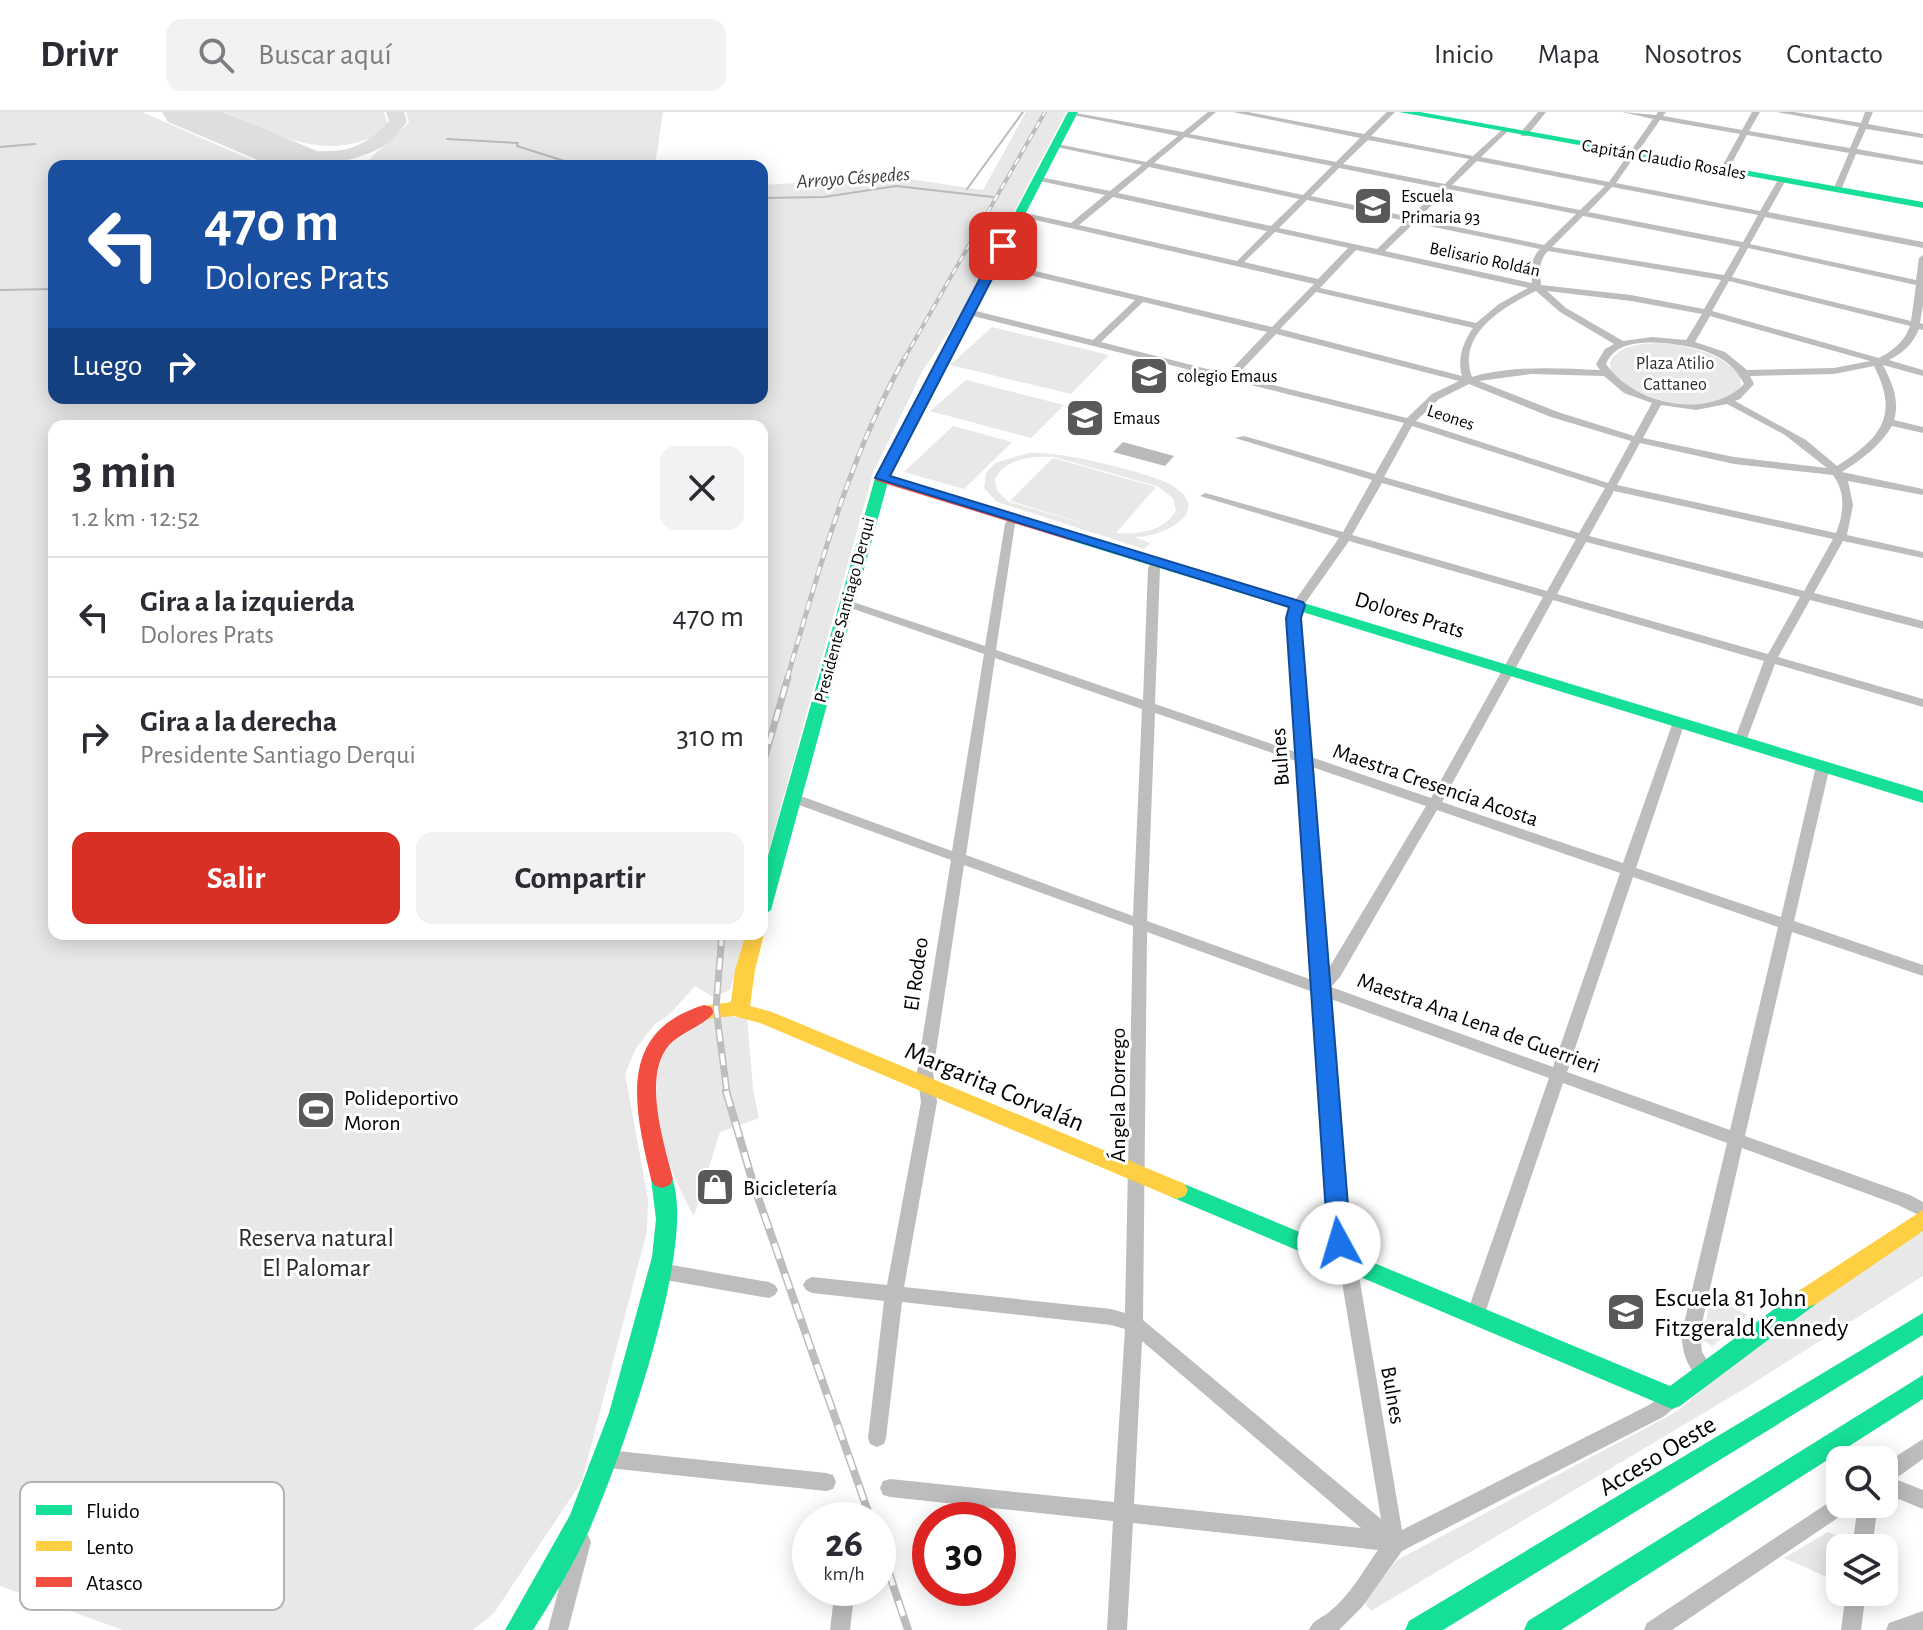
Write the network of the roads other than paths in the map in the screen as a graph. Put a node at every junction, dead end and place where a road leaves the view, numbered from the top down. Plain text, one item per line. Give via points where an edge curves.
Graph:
1 (1073, 112) edge
2 (1212, 112) edge
3 (1237, 112) edge
4 (1391, 112) edge
5 (1404, 112) edge
6 (1542, 112) edge
7 (1626, 112) edge
8 (1756, 112) edge
9 (1781, 112) edge
10 (1869, 112) edge
11 (1660, 115) edge
12 (1864, 126) junction
13 (1504, 130) junction
14 (1744, 132) junction
15 (1524, 134) junction
16 (1183, 135) junction
17 (1367, 136) junction
18 (1923, 136) edge
19 (1056, 145) junction
20 (1853, 151) junction
21 (1635, 154) junction
22 (1476, 157) junction
23 (1150, 163) junction
24 (1923, 163) edge
25 (1338, 165) junction
26 (1724, 170) junction
27 (1038, 178) junction
28 (1782, 180) junction
29 (1611, 184) junction
30 (1445, 187) junction
31 (1837, 190) junction
32 (1113, 193) junction
33 (1307, 195) junction
34 (1923, 205) edge
35 (1021, 214) junction
36 (1580, 214) junction
37 (1764, 214) junction
38 (1413, 218) junction
39 (1072, 226) junction
40 (1275, 228) junction
41 (1745, 245) junction
42 (1923, 245) edge
43 (1355, 246) junction
44 (1546, 248) junction
45 (1379, 252) junction
46 (1923, 258) edge
47 (1239, 263) junction
48 (993, 264) junction
49 (1727, 278) junction
50 (1922, 284) edge
51 (1316, 285) junction
52 (1537, 287) junction
53 (1141, 299) junction
54 (968, 312) junction
55 (1707, 312) junction
56 (1478, 326) junction
57 (1919, 326) edge
58 (1274, 330) junction
59 (1095, 343) junction
60 (1621, 344) junction
61 (1689, 344) junction
62 (1877, 362) junction
63 (1604, 373) junction
64 (1745, 373) junction
65 (1923, 373) edge
66 (1231, 375) junction
67 (1470, 381) junction
68 (1658, 402) junction
69 (1730, 402) junction
70 (1410, 422) junction
71 (1890, 422) junction
72 (1923, 430) edge
73 (1240, 438) dead end
74 (1636, 439) junction
75 (1838, 474) junction
76 (1381, 477) junction
77 (882, 478) junction
78 (1611, 487) junction
79 (1923, 492) edge
80 (1205, 496) dead end
81 (1014, 518) junction
82 (1841, 535) junction
83 (1347, 537) junction
84 (1580, 537) junction
85 (1923, 555) edge
86 (1158, 561) junction
87 (1808, 594) junction
88 (1549, 595) junction
89 (846, 603) junction
90 (1297, 605) junction
91 (1923, 625) edge
92 (990, 651) junction
93 (1771, 659) junction
94 (1507, 669) junction
95 (1923, 703) edge
96 (1148, 706) junction
97 (1679, 722) junction
98 (1740, 741) junction
99 (1303, 759) junction
100 (1823, 766) junction
101 (1923, 797) edge
102 (793, 798) junction
103 (1434, 804) junction
104 (957, 857) junction
105 (1629, 872) junction
106 (768, 888) edge
107 (1785, 923) junction
108 (1140, 925) junction
109 (753, 940) edge
110 (1923, 971) edge
111 (1320, 989) junction
112 (740, 1008) junction
113 (1558, 1074) junction
114 (927, 1086) junction
115 (1735, 1138) junction
116 (1138, 1174) junction
117 (1923, 1210) edge
118 (1923, 1219) edge
119 (1344, 1260) junction
120 (660, 1271) junction
121 (812, 1285) dead end
122 (769, 1290) dead end
123 (894, 1294) junction
124 (1923, 1312) edge
125 (1475, 1316) junction
126 (1134, 1323) junction
127 (1923, 1323) edge
128 (1858, 1364) junction
129 (1706, 1373) junction
130 (1923, 1386) edge
131 (1672, 1398) junction
132 (877, 1438) dead end
133 (1923, 1448) edge
134 (608, 1459) junction
135 (1898, 1465) edge
136 (826, 1482) dead end
137 (890, 1488) dead end
138 (1898, 1490) edge
139 (1923, 1500) edge
140 (591, 1505) junction
141 (1123, 1514) junction
142 (1826, 1514) edge
143 (1395, 1544) junction
144 (843, 1606) edge
145 (1854, 1606) edge
146 (1923, 1621) edge
147 (1409, 1629) edge
148 (518, 1630) edge
149 (558, 1630) edge
150 (840, 1630) edge
151 (1117, 1630) edge
152 (1319, 1630) edge
153 (1537, 1630) edge
154 (1654, 1630) edge
155 (1851, 1630) edge
156 (1896, 1630) edge

1 - 16 street
1 - 19 main road, Presidente Santiago Derqui
2 - 16 street
3 - 17 street
4 - 17 street
5 - 13 main road, Capitán Claudio Rosales
6 - 15 street
7 - 11 street
8 - 14 street
9 - 12 street
10 - 12 street
11 - 14 street
11 - 21 street
12 - 18 street
12 - 20 street
13 - 15 main road, Capitán Claudio Rosales
13 - 22 street
14 - 20 street
14 - 26 street
15 - 21 main road, Capitán Claudio Rosales
16 - 23 street
16 - 25 street
17 - 22 street
17 - 25 street
19 - 23 street
19 - 27 main road, Presidente Santiago Derqui
20 - 24 street
20 - 31 street
21 - 26 main road, Capitán Claudio Rosales
21 - 29 street
22 - 29 street
22 - 30 street
23 - 32 street
23 - 33 street
25 - 30 street
25 - 33 street
26 - 28 main road, Capitán Claudio Rosales
27 - 32 street, Belisario Roldán
27 - 35 main road, Presidente Santiago Derqui
28 - 31 main road, Capitán Claudio Rosales
28 - 37 street
29 - 36 street
29 - 37 street
30 - 36 street
30 - 38 street
31 - 34 main road, Capitán Claudio Rosales
32 - 39 street
32 - 40 street, Belisario Roldán
33 - 38 street
33 - 40 street
35 - 39 street
35 - 48 main road, Presidente Santiago Derqui
36 - 41 street
36 - 44 street
37 - 41 street
37 - 42 street
38 - 44 street
38 - 45 street
39 - 47 street
40 - 43 street, Belisario Roldán
40 - 47 street
41 - 49 street
41 - 50 street
43 - 45 street, Belisario Roldán
43 - 51 street
44 - 49 street
44 - 52 street via 1535,264
45 - 52 street, Belisario Roldán
46 - 50 street
47 - 51 street
48 - 53 street
48 - 54 main road, Presidente Santiago Derqui
49 - 55 street
49 - 57 street
50 - 57 street
51 - 56 street
51 - 58 street
52 - 55 street, Belisario Roldán
52 - 56 street
52 - 60 street via 1563,310
53 - 58 street
53 - 59 street
54 - 59 street, Leones
54 - 77 main road, Presidente Santiago Derqui
55 - 61 street
55 - 62 street, Belisario Roldán
56 - 67 street via 1466,353 1465,375
57 - 62 street via 1903,346
58 - 66 street
58 - 67 street
59 - 66 street, Leones
60 - 61 street
60 - 63 street via 1603,356
61 - 64 street via 1723,356
62 - 64 street via 1834,371
62 - 65 street, Belisario Roldán
62 - 71 street via 1893,407
63 - 67 street via 1529,373
63 - 68 street via 1625,390
64 - 69 street via 1749,384
66 - 70 street, Leones
67 - 70 street via 1434,397
67 - 74 street via 1546,412
68 - 69 street
68 - 74 street
69 - 75 street via 1790,435
70 - 76 street
70 - 78 street, Leones
71 - 72 street
71 - 75 street via 1881,439
73 - 76 street
74 - 75 street
74 - 78 street
75 - 79 street
75 - 82 street via 1849,513
76 - 83 street
76 - 84 street
77 - 81 main road, Dolores Prats
77 - 89 main road, Presidente Santiago Derqui
78 - 82 street, Leones
78 - 84 street
80 - 83 street
81 - 86 main road, Dolores Prats
81 - 92 street, El Rodeo
82 - 85 street, Leones
82 - 87 street
83 - 88 street
83 - 90 street
84 - 87 street
84 - 88 street
86 - 90 main road, Dolores Prats
86 - 96 street, Ángela Dorrego
87 - 91 street
87 - 93 street
88 - 93 street
88 - 94 street
89 - 92 street, Maestra Cresencia Acosta
89 - 102 main road, Presidente Santiago Derqui
90 - 94 main road, Dolores Prats
90 - 99 street, Bulnes via 1293,618
92 - 96 street, Maestra Cresencia Acosta
92 - 104 street, El Rodeo
93 - 95 street
93 - 98 street
94 - 97 main road, Dolores Prats
94 - 103 street
96 - 99 street, Maestra Cresencia Acosta
96 - 108 street, Ángela Dorrego
97 - 98 main road, Dolores Prats
97 - 105 street
98 - 100 main road, Dolores Prats
99 - 103 street, Maestra Cresencia Acosta
99 - 111 street, Bulnes
100 - 101 main road, Dolores Prats
100 - 107 street
102 - 104 street, Maestra Ana Lena de Guerrieri
102 - 106 main road, Presidente Santiago Derqui
103 - 105 street, Maestra Cresencia Acosta
103 - 111 street via 1335,973
104 - 108 street, Maestra Ana Lena de Guerrieri
104 - 114 street, El Rodeo
105 - 107 street, Maestra Cresencia Acosta
105 - 113 street
107 - 110 street, Maestra Cresencia Acosta
107 - 115 street
108 - 111 street, Maestra Ana Lena de Guerrieri
108 - 116 street, Ángela Dorrego
109 - 112 main road
111 - 113 street, Maestra Ana Lena de Guerrieri
111 - 119 street, Bulnes via 1333,1189
112 - 114 main road, Margarita Corvalán
112 - 120 main road via 716,1008 673,1026 654,1044 646,1064 646,1102 670,1217
113 - 115 street, Maestra Ana Lena de Guerrieri
113 - 125 street
114 - 116 main road, Margarita Corvalán
114 - 123 street, El Rodeo via 929,1102
115 - 117 street, Maestra Ana Lena de Guerrieri
115 - 129 street via 1689,1346
116 - 119 main road, Margarita Corvalán
116 - 126 street, Ángela Dorrego
118 - 129 main road
119 - 125 main road, Margarita Corvalán
119 - 143 street, Bulnes
120 - 122 street
120 - 134 main road
121 - 123 street
123 - 126 street
123 - 132 street, El Rodeo
124 - 128 main road
125 - 131 main road, Margarita Corvalán
126 - 141 street, Ángela Dorrego
126 - 143 street
127 - 128 main road, Acceso Oeste
128 - 147 main road, Acceso Oeste via 1446,1612
129 - 131 main road
130 - 153 main road
131 - 143 street via 1656,1411
133 - 135 street
134 - 136 street
134 - 140 main road
137 - 141 street
138 - 139 street
140 - 148 main road via 558,1571
140 - 149 street
141 - 143 street
141 - 151 street, Ángela Dorrego
142 - 154 street
143 - 152 street via 1355,1600
144 - 150 street
145 - 155 street
146 - 156 street

